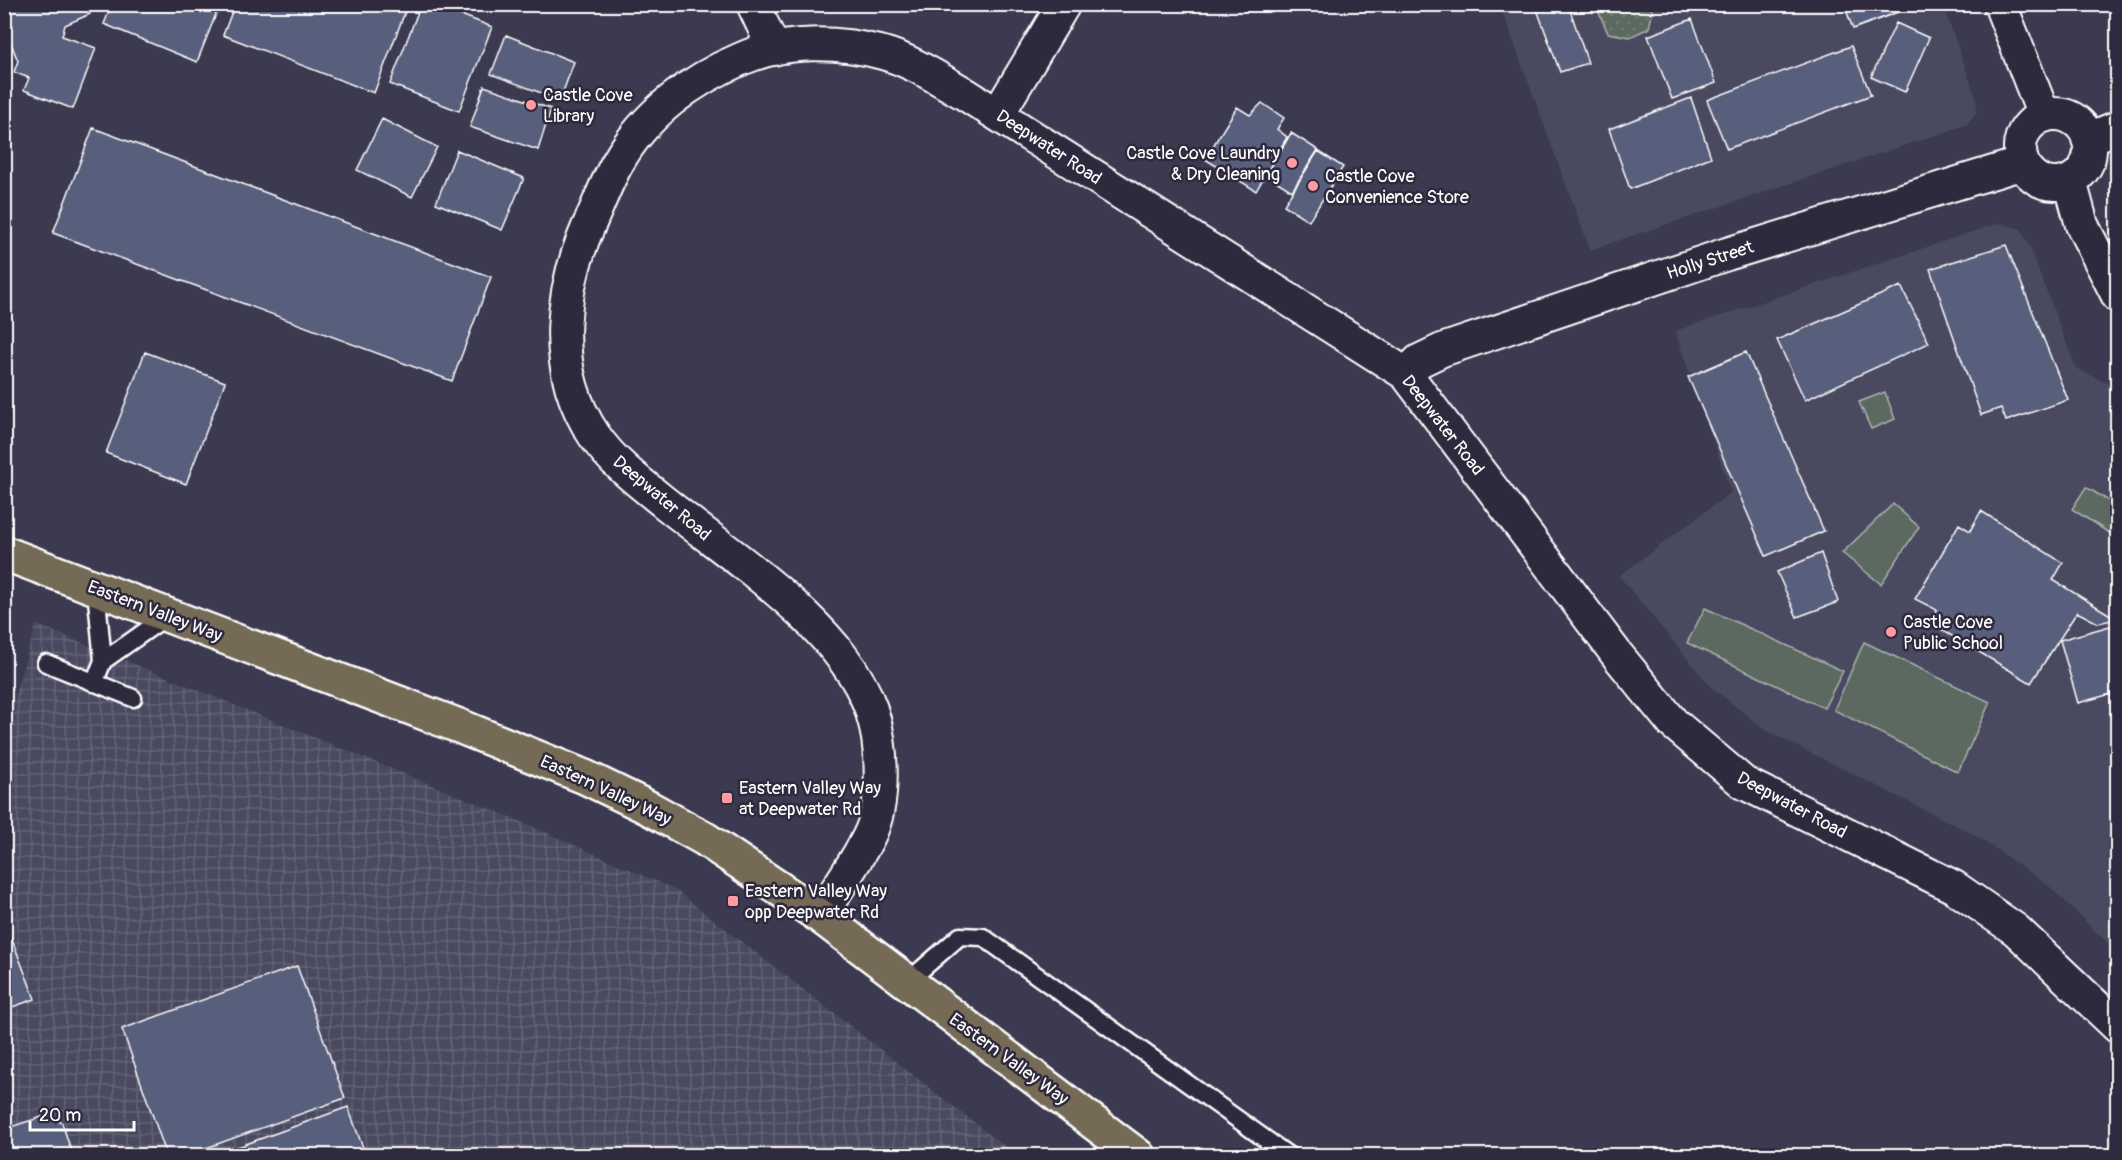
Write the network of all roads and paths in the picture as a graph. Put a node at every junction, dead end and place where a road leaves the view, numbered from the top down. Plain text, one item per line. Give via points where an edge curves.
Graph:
1 (753, 4) edge
2 (1064, 4) edge
3 (2000, 4) edge
4 (774, 49) junction
5 (998, 114) junction
6 (2044, 116) junction
7 (2118, 127) edge
8 (2088, 139) junction
9 (2022, 164) junction
10 (2070, 181) junction
11 (2118, 296) edge
12 (1406, 375) junction
13 (4, 553) edge
14 (96, 589) junction
15 (167, 616) junction
16 (103, 661) junction
17 (46, 663) dead end
18 (94, 683) junction
19 (133, 698) dead end
20 (820, 916) junction
21 (906, 984) junction
22 (2118, 1027) edge
23 (1138, 1155) edge
24 (1288, 1155) edge

1 - 4 street
2 - 5 street
3 - 6 street
4 - 5 street, Deepwater Road via 819,44 883,53
4 - 20 street, Deepwater Road via 710,71 677,94 618,161 589,224 570,283 563,345 578,404 594,436 614,460 776,588 833,644 870,708 881,753 879,794 870,835
5 - 12 street, Deepwater Road
6 - 8 street via 2066,116 2076,121
6 - 9 street via 2025,130 2020,152
7 - 8 street
8 - 10 street via 2085,168
9 - 10 street via 2037,180 2059,184
9 - 12 street, Holly Street via 1721,256 1442,350 1419,361
10 - 11 street via 2082,225
12 - 22 street, Deepwater Road via 1672,723 1744,783 1954,887 2016,930
13 - 14 main road, Eastern Valley Way
14 - 15 main road, Eastern Valley Way
14 - 16 lane
15 - 16 lane
15 - 20 main road, Eastern Valley Way via 585,777 705,839
16 - 18 lane
17 - 18 lane
18 - 19 lane
20 - 21 main road, Eastern Valley Way
21 - 23 main road, Eastern Valley Way
21 - 24 lane via 960,936 982,937

